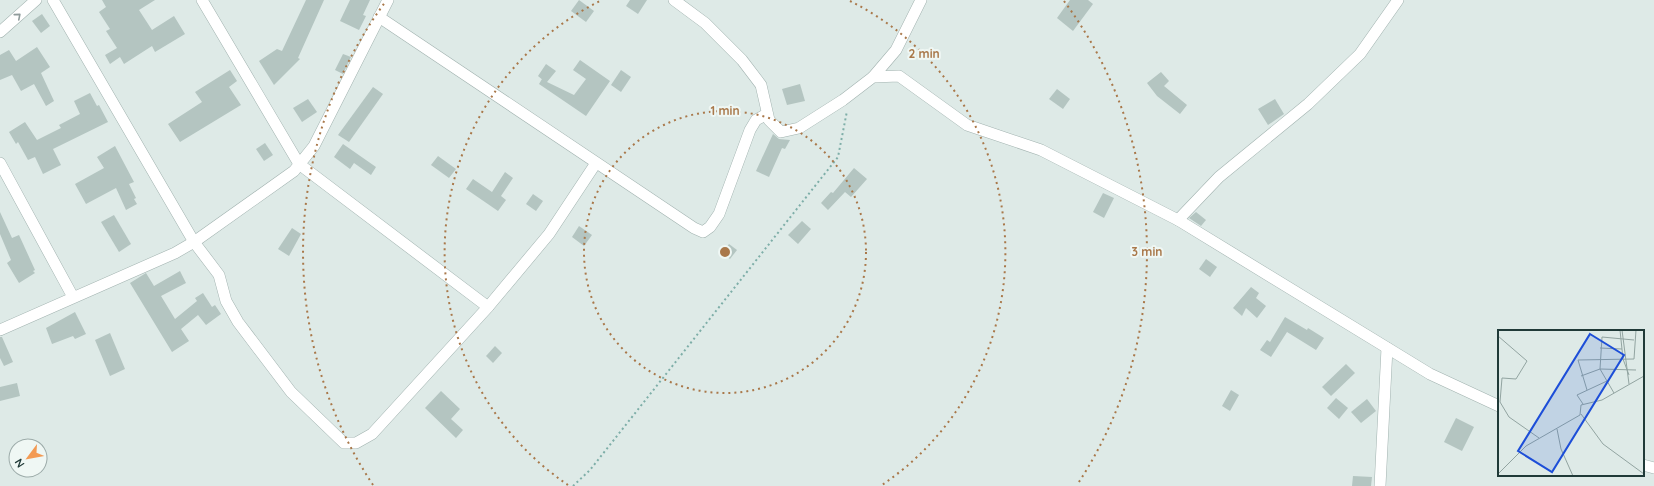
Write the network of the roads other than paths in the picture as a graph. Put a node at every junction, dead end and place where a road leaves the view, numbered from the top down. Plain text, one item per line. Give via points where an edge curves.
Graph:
1 (36, 0) edge
2 (53, 0) edge
3 (202, 0) edge
4 (388, 0) edge
5 (674, 0) edge
6 (921, 0) edge
7 (1398, 0) edge
8 (379, 17) junction
9 (0, 32) edge
10 (873, 77) junction
11 (767, 114) junction
12 (0, 163) edge
13 (596, 163) junction
14 (299, 164) junction
15 (1178, 220) junction
16 (194, 242) junction
17 (73, 297) junction
18 (488, 307) junction
19 (0, 330) edge
20 (1387, 348) junction
21 (1498, 406) edge
22 (1644, 465) edge
23 (1654, 468) edge
24 (1380, 486) edge

9 -> 1 street
2 - 16 street
3 - 14 street
4 - 8 street
5 - 11 street via 705,23 742,60 761,85
6 - 10 street via 896,50
7 - 15 street via 1360,54 1308,104 1219,177
8 - 13 street
8 - 14 street via 314,146
10 - 11 street via 799,128 781,132 769,120
10 - 15 street via 899,76 967,125 1041,150
11 - 13 street via 756,120 753,125 719,214 710,228 703,232
12 - 17 street
13 - 18 street via 549,234
14 - 16 street via 294,171
14 - 18 street
15 - 20 street
16 - 17 street via 175,253
16 - 18 street via 219,275 226,301 238,322 291,392 344,443 356,443 372,434
17 - 19 street
20 - 21 street via 1430,374
20 - 24 street
22 - 23 street

